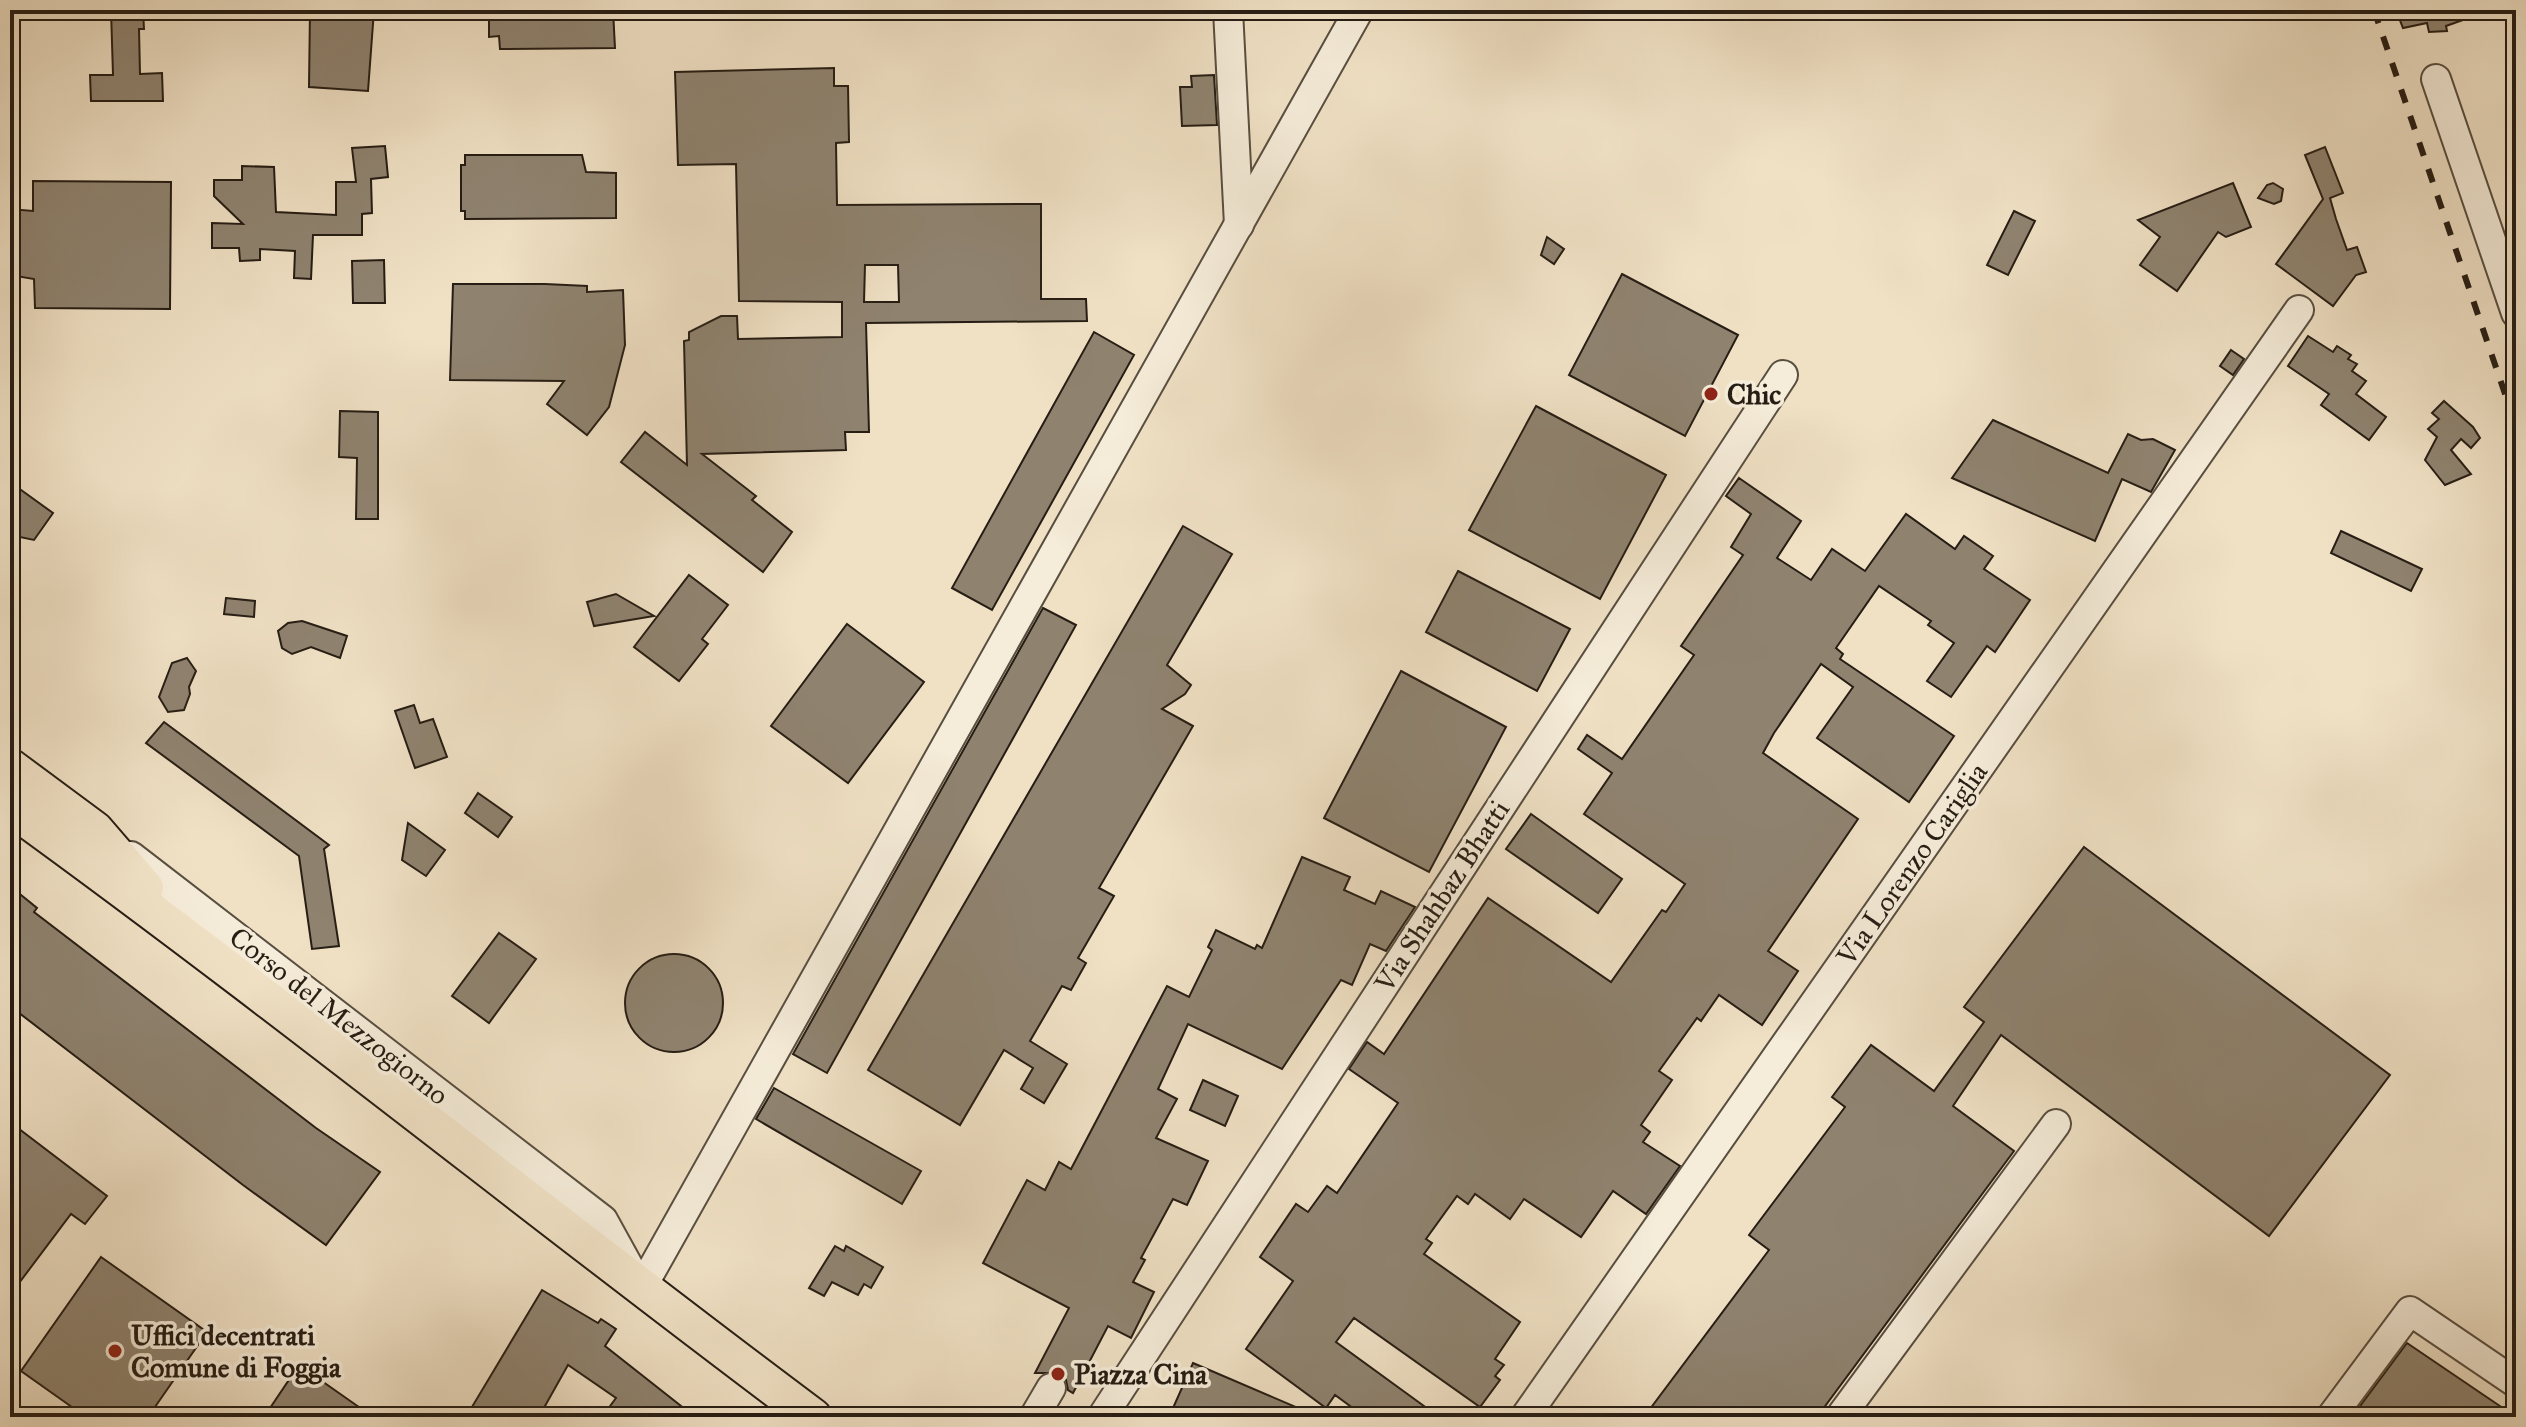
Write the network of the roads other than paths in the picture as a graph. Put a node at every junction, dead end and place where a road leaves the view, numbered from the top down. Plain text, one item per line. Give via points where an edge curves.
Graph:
1 (1228, 10) edge
2 (1359, 10) edge
3 (2436, 79) dead end
4 (1239, 225) junction
5 (2299, 310) dead end
6 (2516, 313) edge
7 (1783, 375) dead end
8 (10, 767) edge
9 (10, 807) edge
10 (95, 830) junction
11 (183, 932) junction
12 (322, 1003) junction
13 (2056, 1124) dead end
14 (641, 1289) junction
15 (2516, 1383) edge
16 (1051, 1388) dead end
17 (813, 1417) edge
18 (1034, 1417) edge
19 (1102, 1417) edge
20 (1525, 1417) edge
21 (1840, 1417) edge
22 (2331, 1417) edge

1 - 4 street
2 - 4 street
3 - 6 street
4 - 14 street
5 - 20 street, Via Lorenzo Cariglia
7 - 19 street, Via Shahbaz Bhatti
8 - 10 main road, Corso del Mezzogiorno
9 - 11 main road, Corso del Mezzogiorno
10 - 11 main road
10 - 12 street, Corso del Mezzogiorno
11 - 12 street
11 - 14 main road, Corso del Mezzogiorno
12 - 14 street, Corso del Mezzogiorno via 603,1220
13 - 21 street
14 - 17 main road, Corso del Mezzogiorno
15 - 22 street via 2410,1311
16 - 18 street

